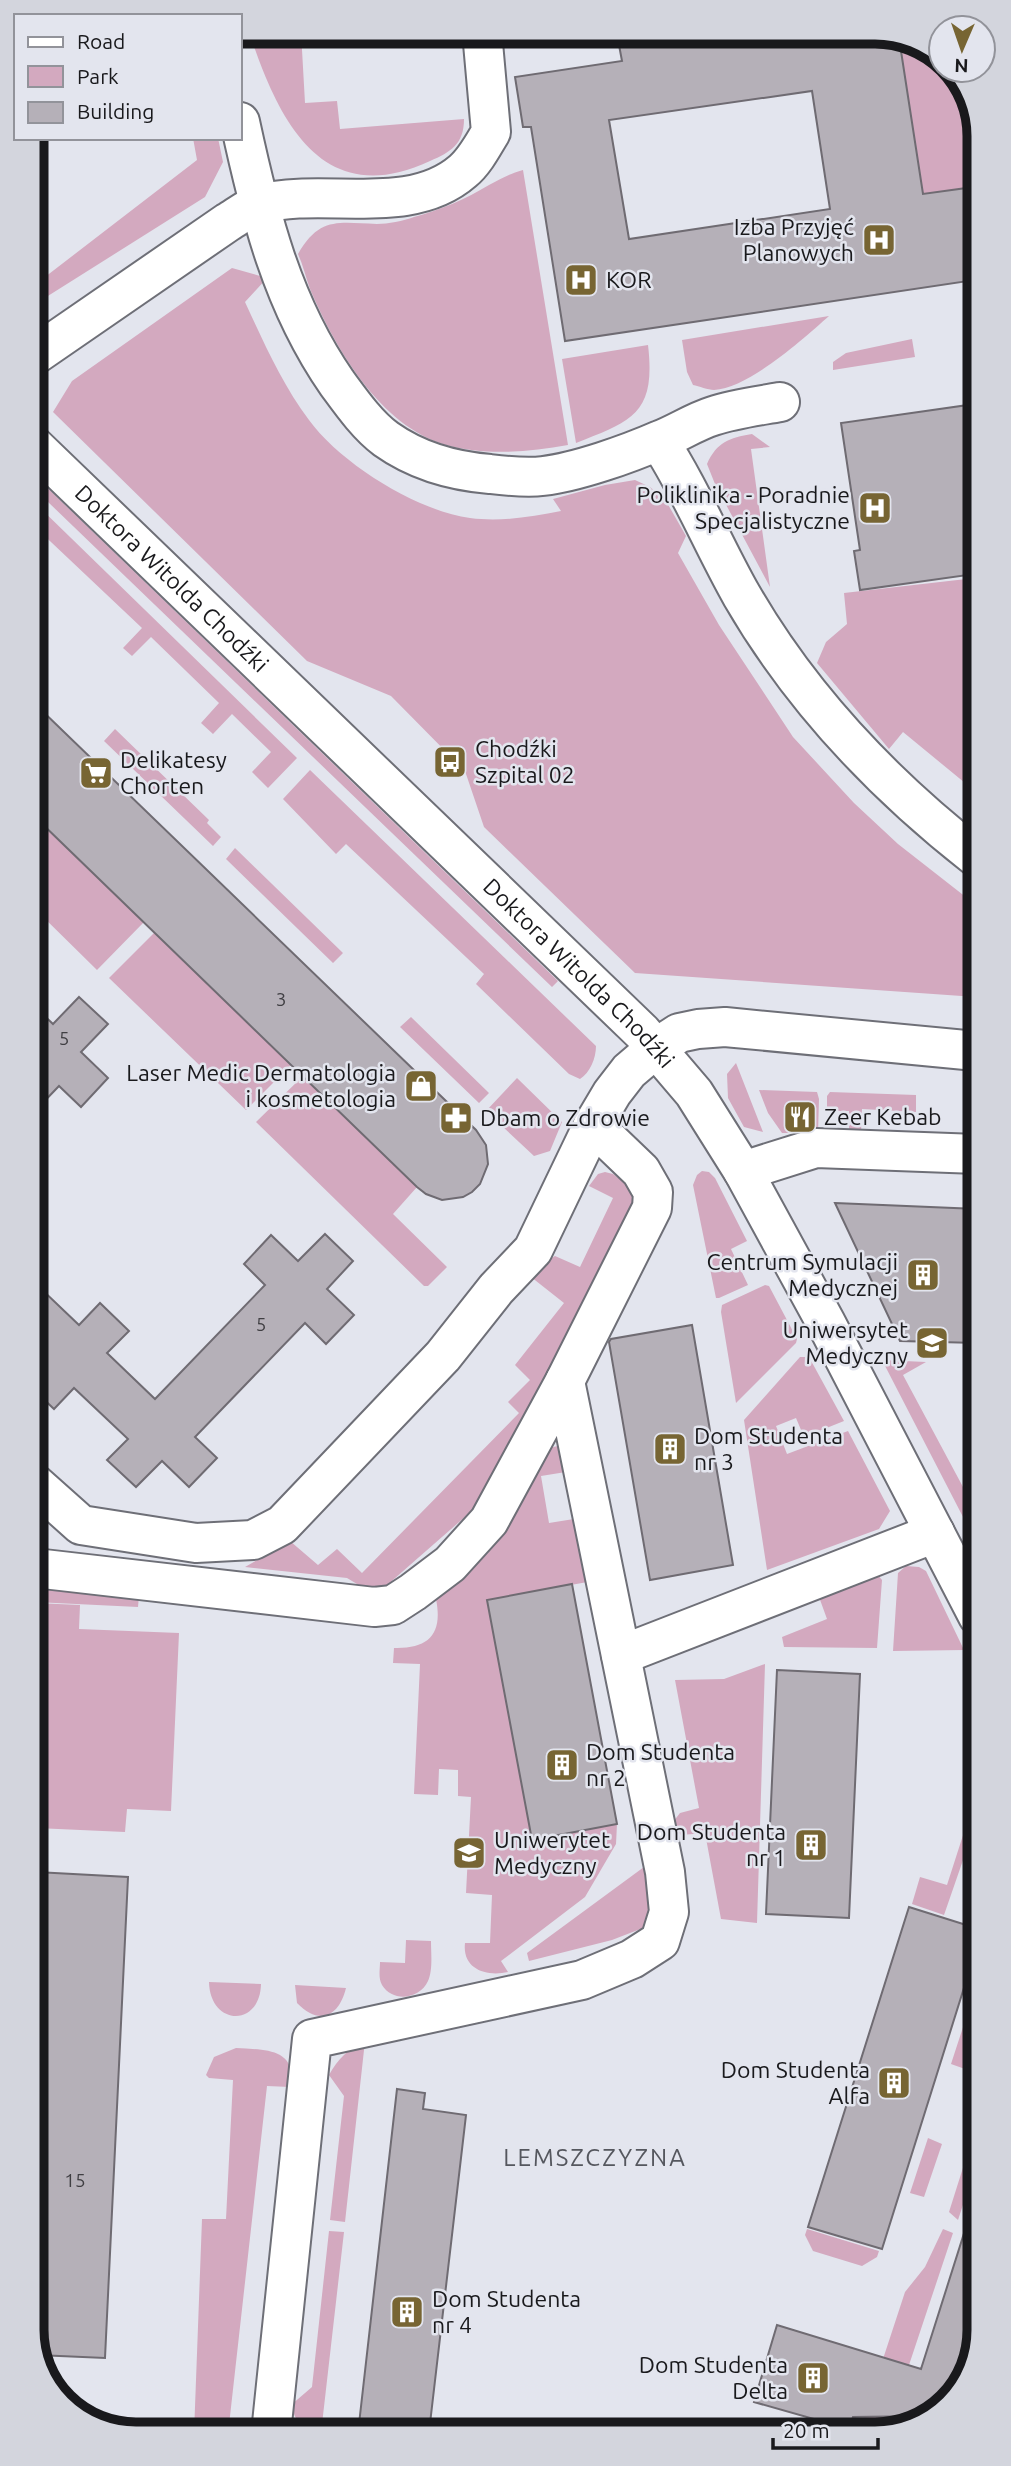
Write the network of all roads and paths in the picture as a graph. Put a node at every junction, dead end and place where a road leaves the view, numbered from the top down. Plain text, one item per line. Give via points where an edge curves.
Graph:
1 (483, 44) edge
2 (242, 131) edge
3 (258, 204) junction
4 (44, 349) edge
5 (780, 402) dead end
6 (659, 441) junction
7 (44, 456) edge
8 (967, 850) edge
9 (656, 1048) junction
10 (967, 1050) edge
11 (593, 1125) junction
12 (967, 1154) edge
13 (743, 1171) junction
14 (565, 1381) junction
15 (44, 1492) edge
16 (935, 1533) junction
17 (44, 1569) edge
18 (967, 1587) edge
19 (621, 1655) junction
20 (272, 2422) edge

1 - 3 street via 491,132 466,170 452,180 414,195 383,199 292,198
2 - 3 street
3 - 4 street
3 - 6 street via 289,297 322,361 351,403 385,438 427,461 460,471 506,476 543,476
5 - 6 street via 711,416
6 - 8 street via 741,595 777,652 832,723 882,775
7 - 9 street, Doktora Witolda Chodźki
9 - 10 street via 679,1033 725,1027
9 - 11 street via 629,1071
9 - 13 street, Doktora Witolda Chodźki via 708,1113
11 - 14 street via 641,1171 653,1192 652,1208
11 - 15 street via 533,1250 443,1356 282,1525 253,1540 196,1543 81,1525
12 - 13 street via 816,1148
13 - 16 street, Doktora Witolda Chodźki
14 - 17 street via 489,1521 450,1564 393,1605 374,1607
14 - 19 street
16 - 18 street, Doktora Witolda Chodźki
16 - 19 street
19 - 20 street via 665,1872 669,1912 660,1941 632,1959 582,1980 312,2039

